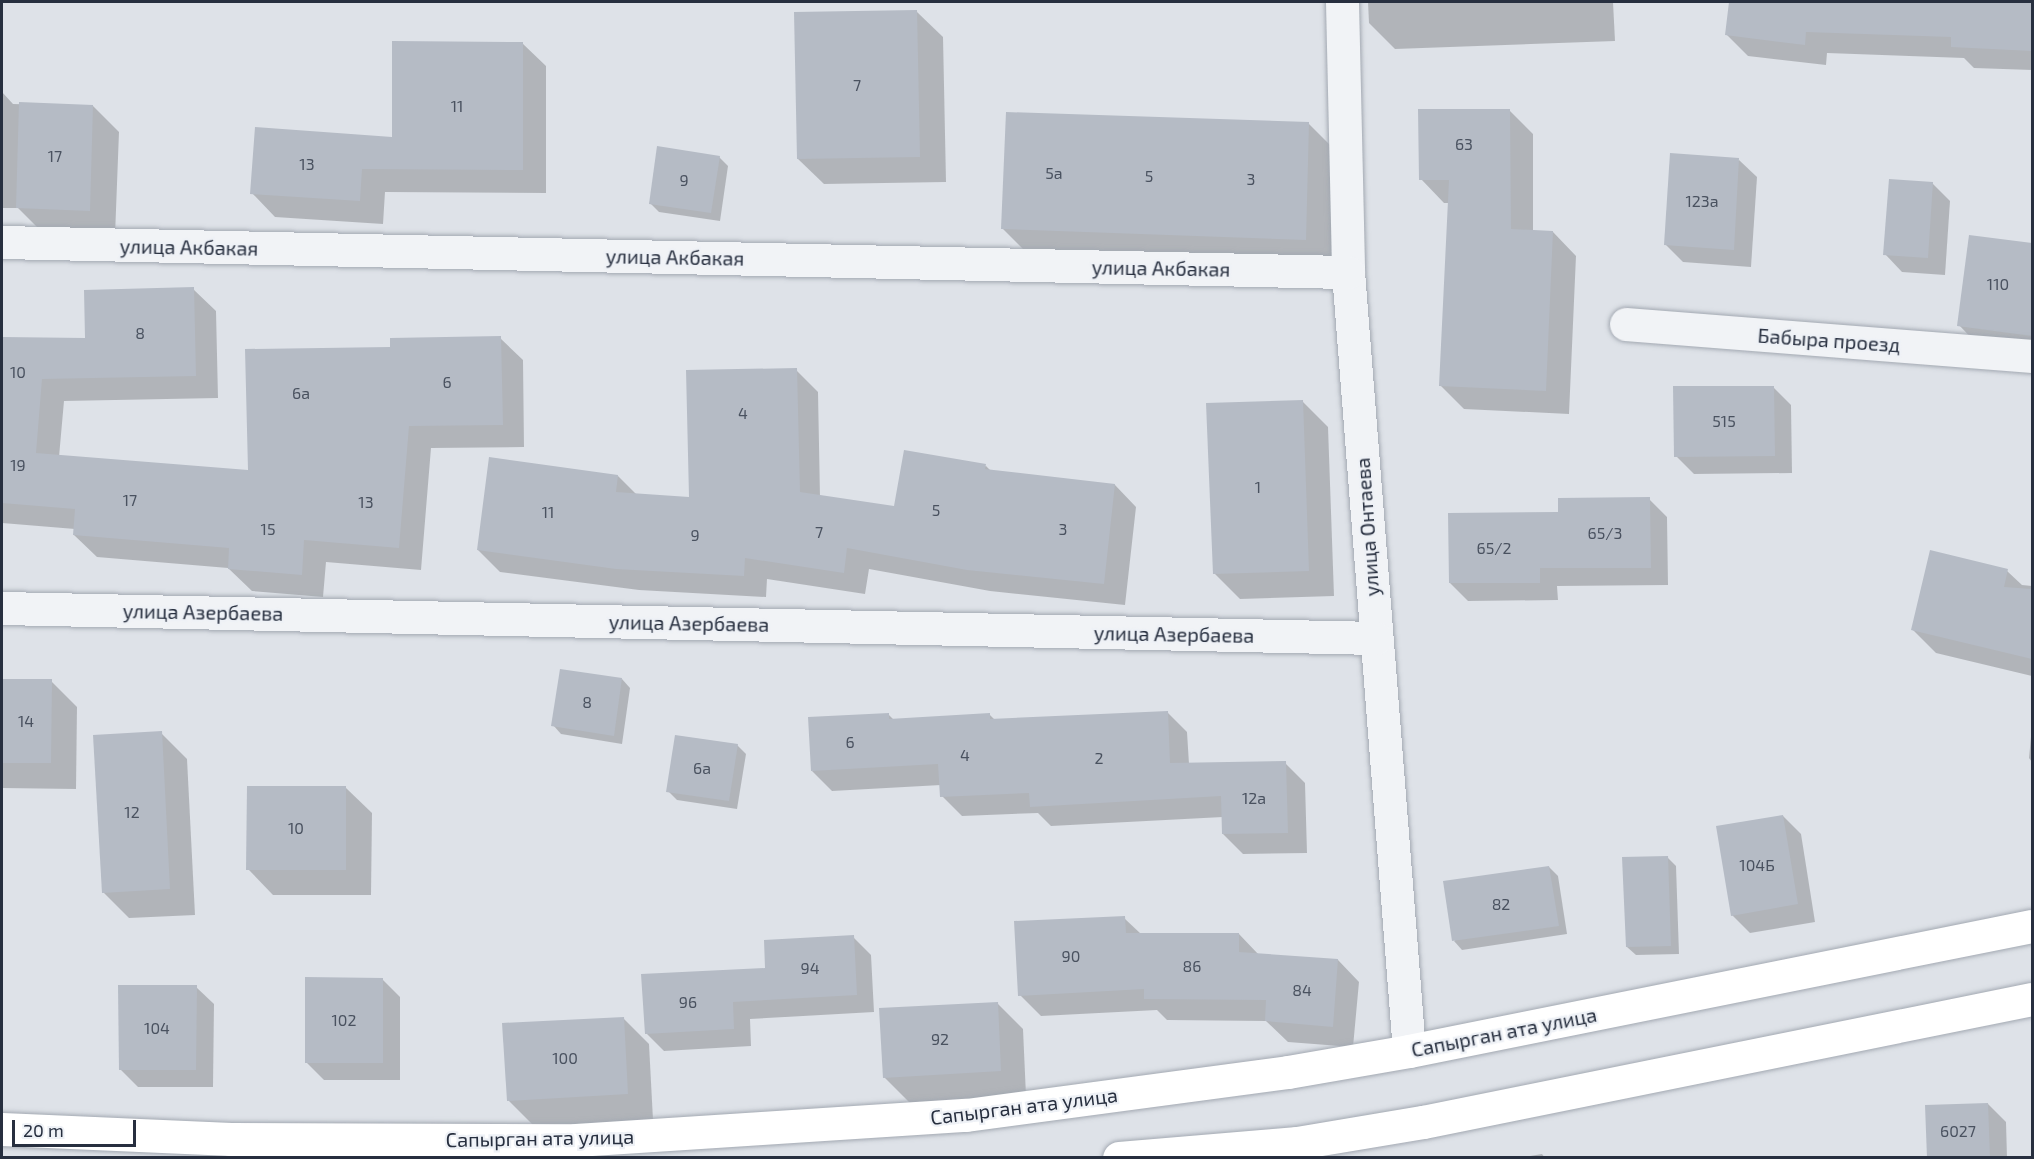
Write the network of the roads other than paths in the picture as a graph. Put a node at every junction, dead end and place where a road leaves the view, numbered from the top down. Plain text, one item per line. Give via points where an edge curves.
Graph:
1 (1341, 2) edge
2 (2, 243) edge
3 (1348, 272) junction
4 (1626, 324) dead end
5 (2032, 356) edge
6 (2, 608) edge
7 (1376, 638) junction
8 (2032, 926) edge
9 (2032, 999) edge
10 (1410, 1051) junction
11 (2, 1129) edge
12 (1296, 1150) edge
13 (1119, 1158) edge

1 - 3 street, улица Онтаева
2 - 3 street, улица Акбакая
3 - 7 street, улица Онтаева
4 - 5 street, Бабыра проезд
6 - 7 street, улица Азербаева
7 - 10 street, улица Онтаева
8 - 10 main road, Сапырган ата улица
9 - 12 main road
10 - 11 main road, Сапырган ата улица via 1288,1072 966,1115 576,1140 231,1139
12 - 13 main road

